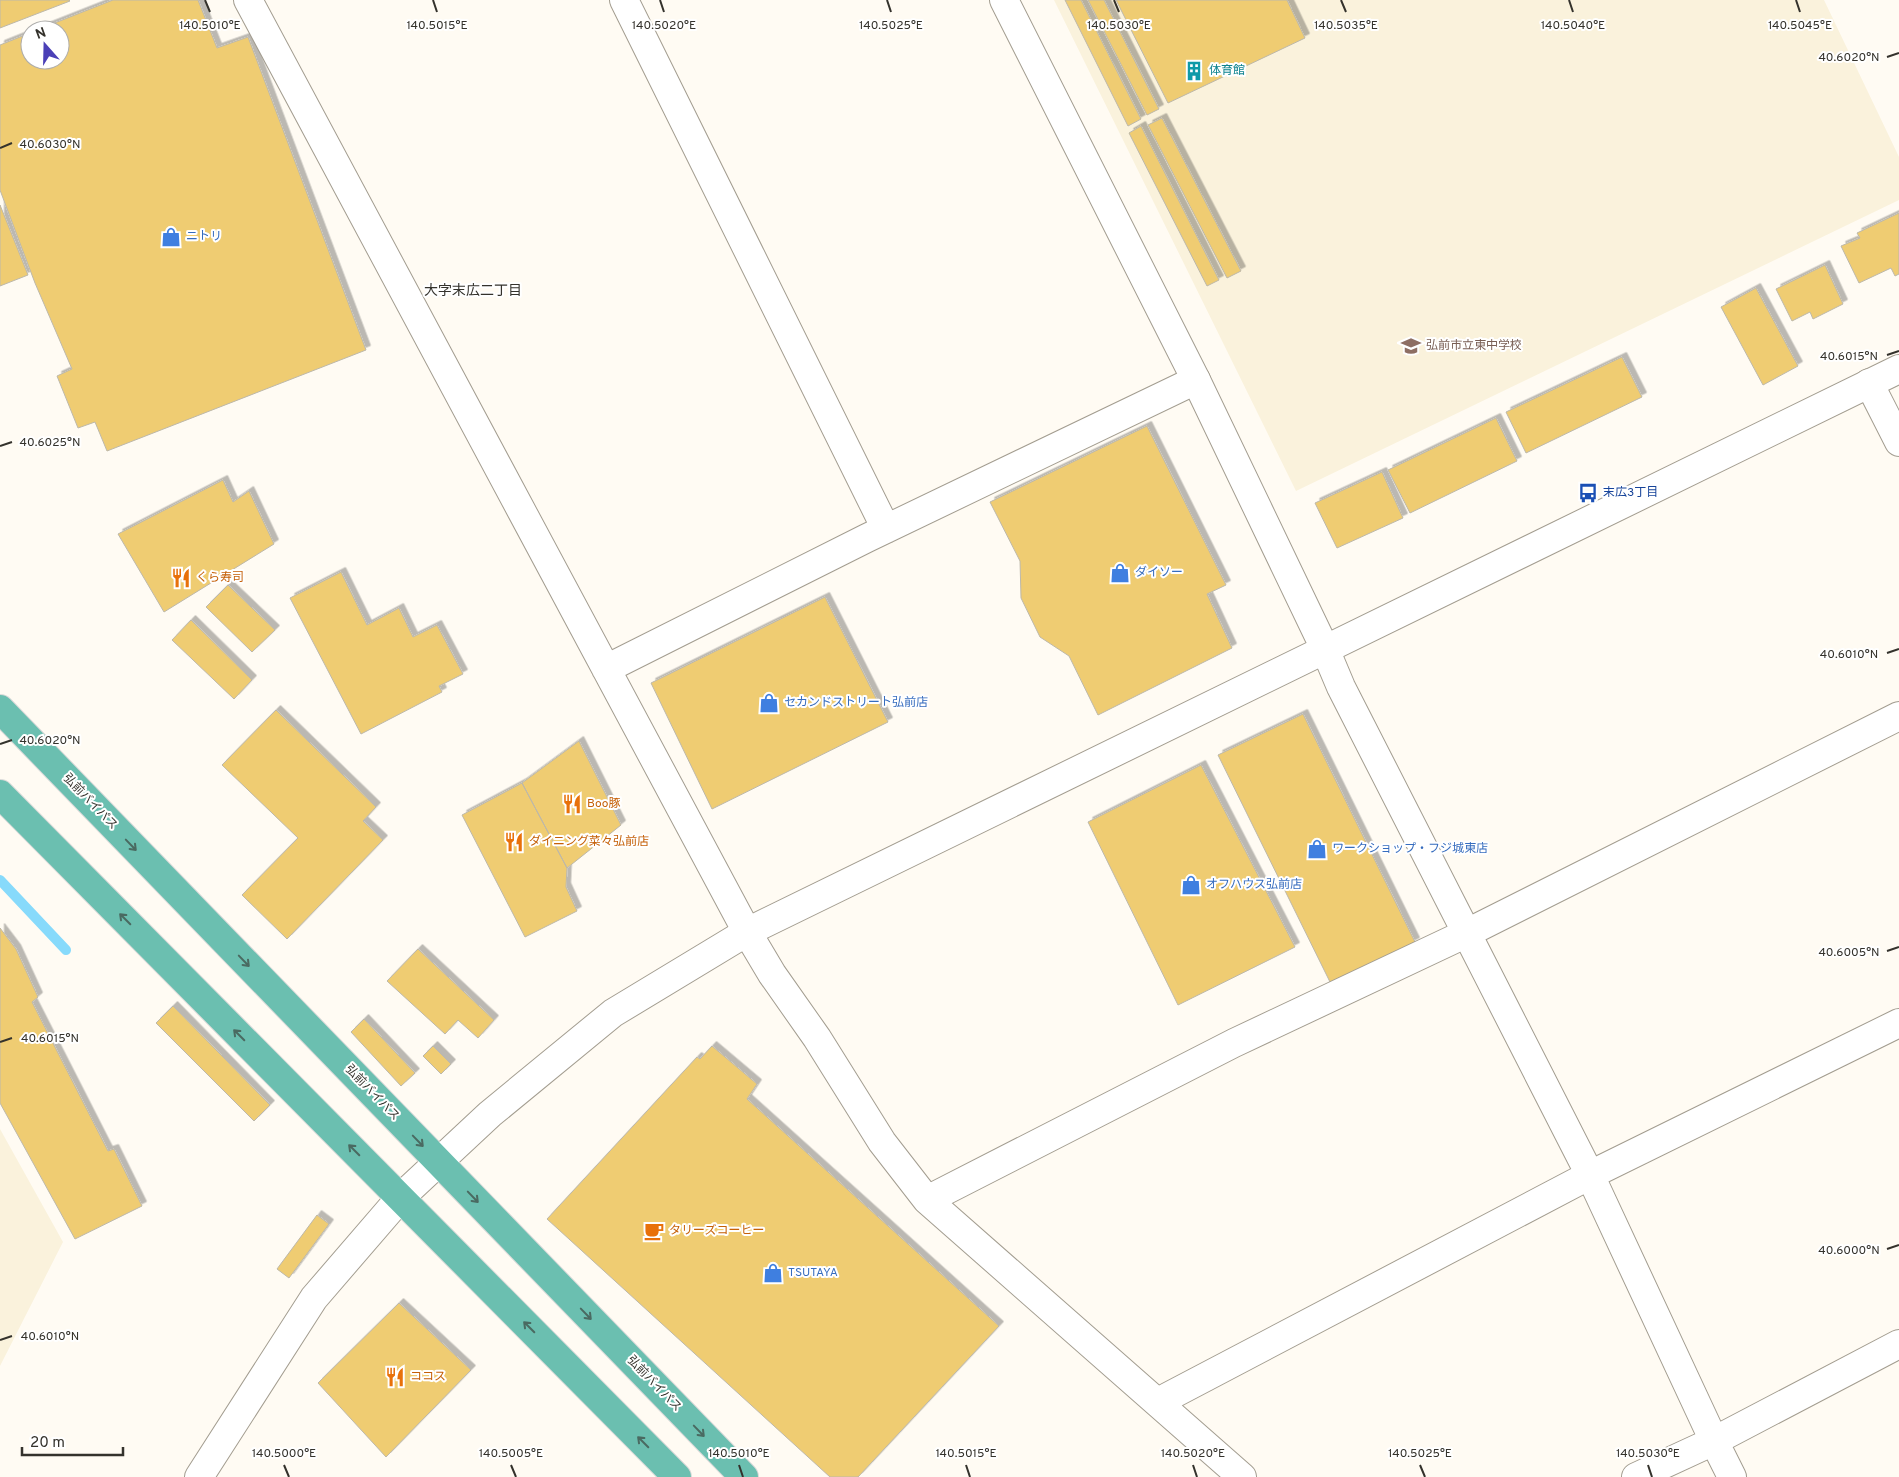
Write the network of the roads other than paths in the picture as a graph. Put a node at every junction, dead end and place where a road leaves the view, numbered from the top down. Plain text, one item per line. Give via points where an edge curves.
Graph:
1 (248, 0) edge
2 (624, 0) edge
3 (1004, 0) edge
4 (1899, 369) edge
5 (1196, 380) junction
6 (1869, 383) junction
7 (1899, 442) edge
8 (886, 529) junction
9 (1325, 649) junction
10 (606, 669) junction
11 (0, 709) edge
12 (1899, 716) edge
13 (0, 794) edge
14 (747, 932) junction
15 (1467, 933) junction
16 (1899, 1022) edge
17 (439, 1162) junction
18 (1590, 1175) junction
19 (400, 1197) junction
20 (927, 1200) junction
21 (1899, 1344) edge
22 (1158, 1402) junction
23 (1714, 1441) junction
24 (200, 1477) edge
25 (677, 1477) edge
26 (744, 1477) edge
27 (1242, 1477) edge
28 (1636, 1477) edge
29 (1732, 1477) edge

1 - 10 street
2 - 8 street
3 - 5 street
4 - 6 street
5 - 8 street
5 - 9 street
6 - 7 street
6 - 9 street
8 - 10 street
9 - 14 street
9 - 15 street
10 - 14 street
11 -> 17 highway, 弘前バイパス
12 - 15 street
19 -> 13 highway
14 - 17 street via 613,1013 490,1114
14 - 20 street via 882,1142
15 - 18 street
15 - 20 street via 1234,1042
16 - 18 street
17 - 19 street
17 -> 26 highway, 弘前バイパス
18 - 22 street
18 - 23 street
19 - 24 street via 314,1298
25 -> 19 highway
20 - 22 street
21 - 23 street
22 - 27 street
23 - 28 street
23 - 29 street

